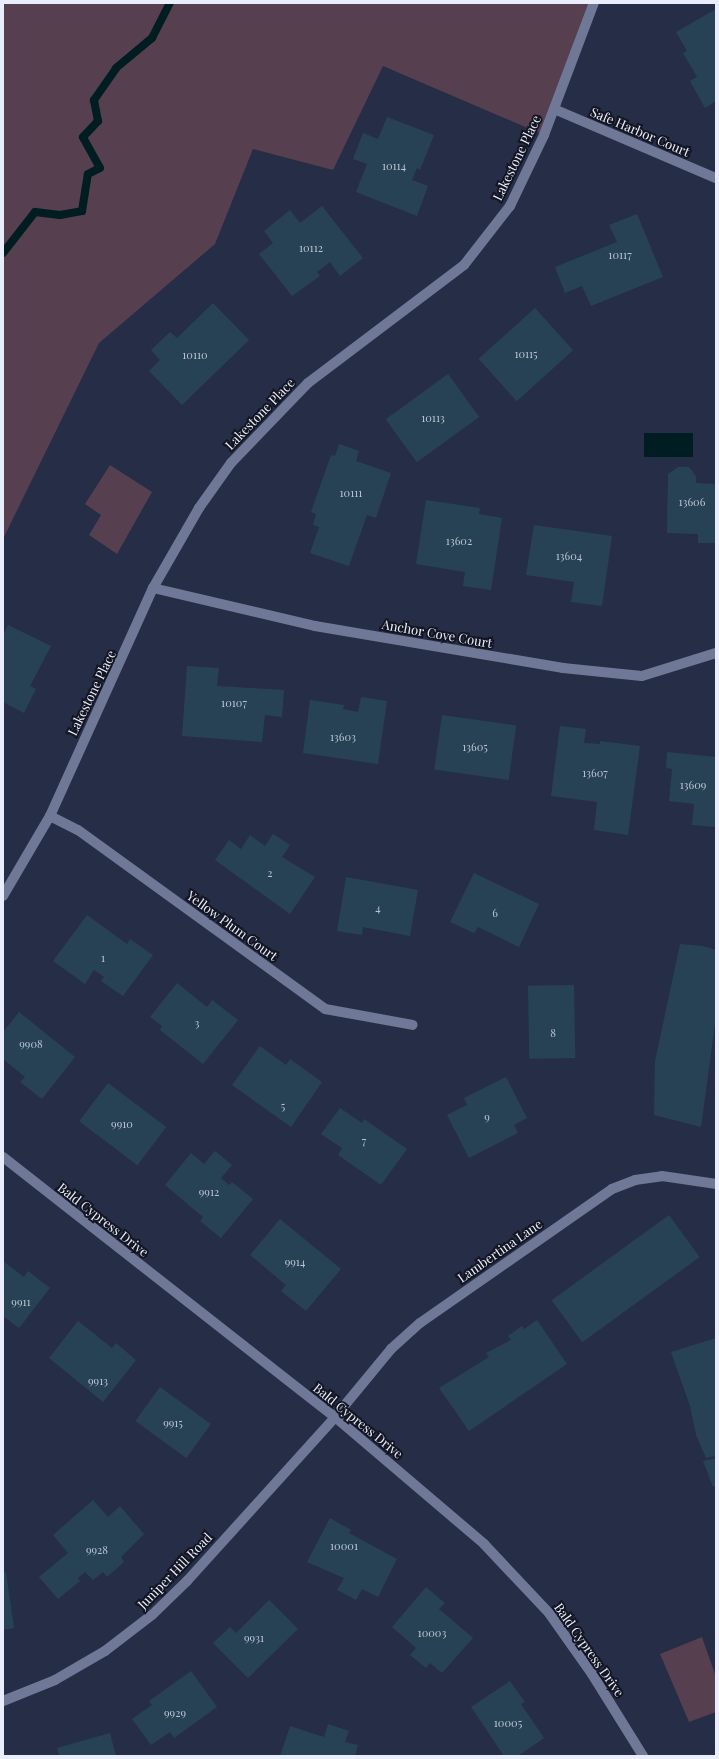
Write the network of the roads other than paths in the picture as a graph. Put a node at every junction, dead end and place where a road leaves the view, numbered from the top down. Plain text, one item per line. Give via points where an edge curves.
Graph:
1 (594, 3) edge
2 (554, 109) junction
3 (716, 178) edge
4 (153, 588) junction
5 (716, 653) edge
6 (50, 816) junction
7 (3, 896) edge
8 (413, 1025) dead end
9 (3, 1157) edge
10 (716, 1184) edge
11 (335, 1418) junction
12 (3, 1701) edge
13 (643, 1756) edge

1 - 2 street, Lakestone Place
2 - 3 street, Safe Harbor Court
2 - 4 street, Lakestone Place via 510,206 464,265 308,383 265,425 231,463 199,508
4 - 5 street, Anchor Cove Court via 315,626 563,668 642,676
4 - 6 street, Lakestone Place
6 - 7 street, Lakestone Place
6 - 8 street, Yellow Plum Court via 78,830 325,1009
9 - 11 street, Bald Cypress Drive
10 - 11 street, Lambertina Lane via 662,1176 635,1180 612,1189 420,1323 391,1349
11 - 12 street, Juniper Hill Road via 187,1581 152,1615 105,1651 55,1680
11 - 13 street, Bald Cypress Drive via 484,1544 549,1613 592,1674

